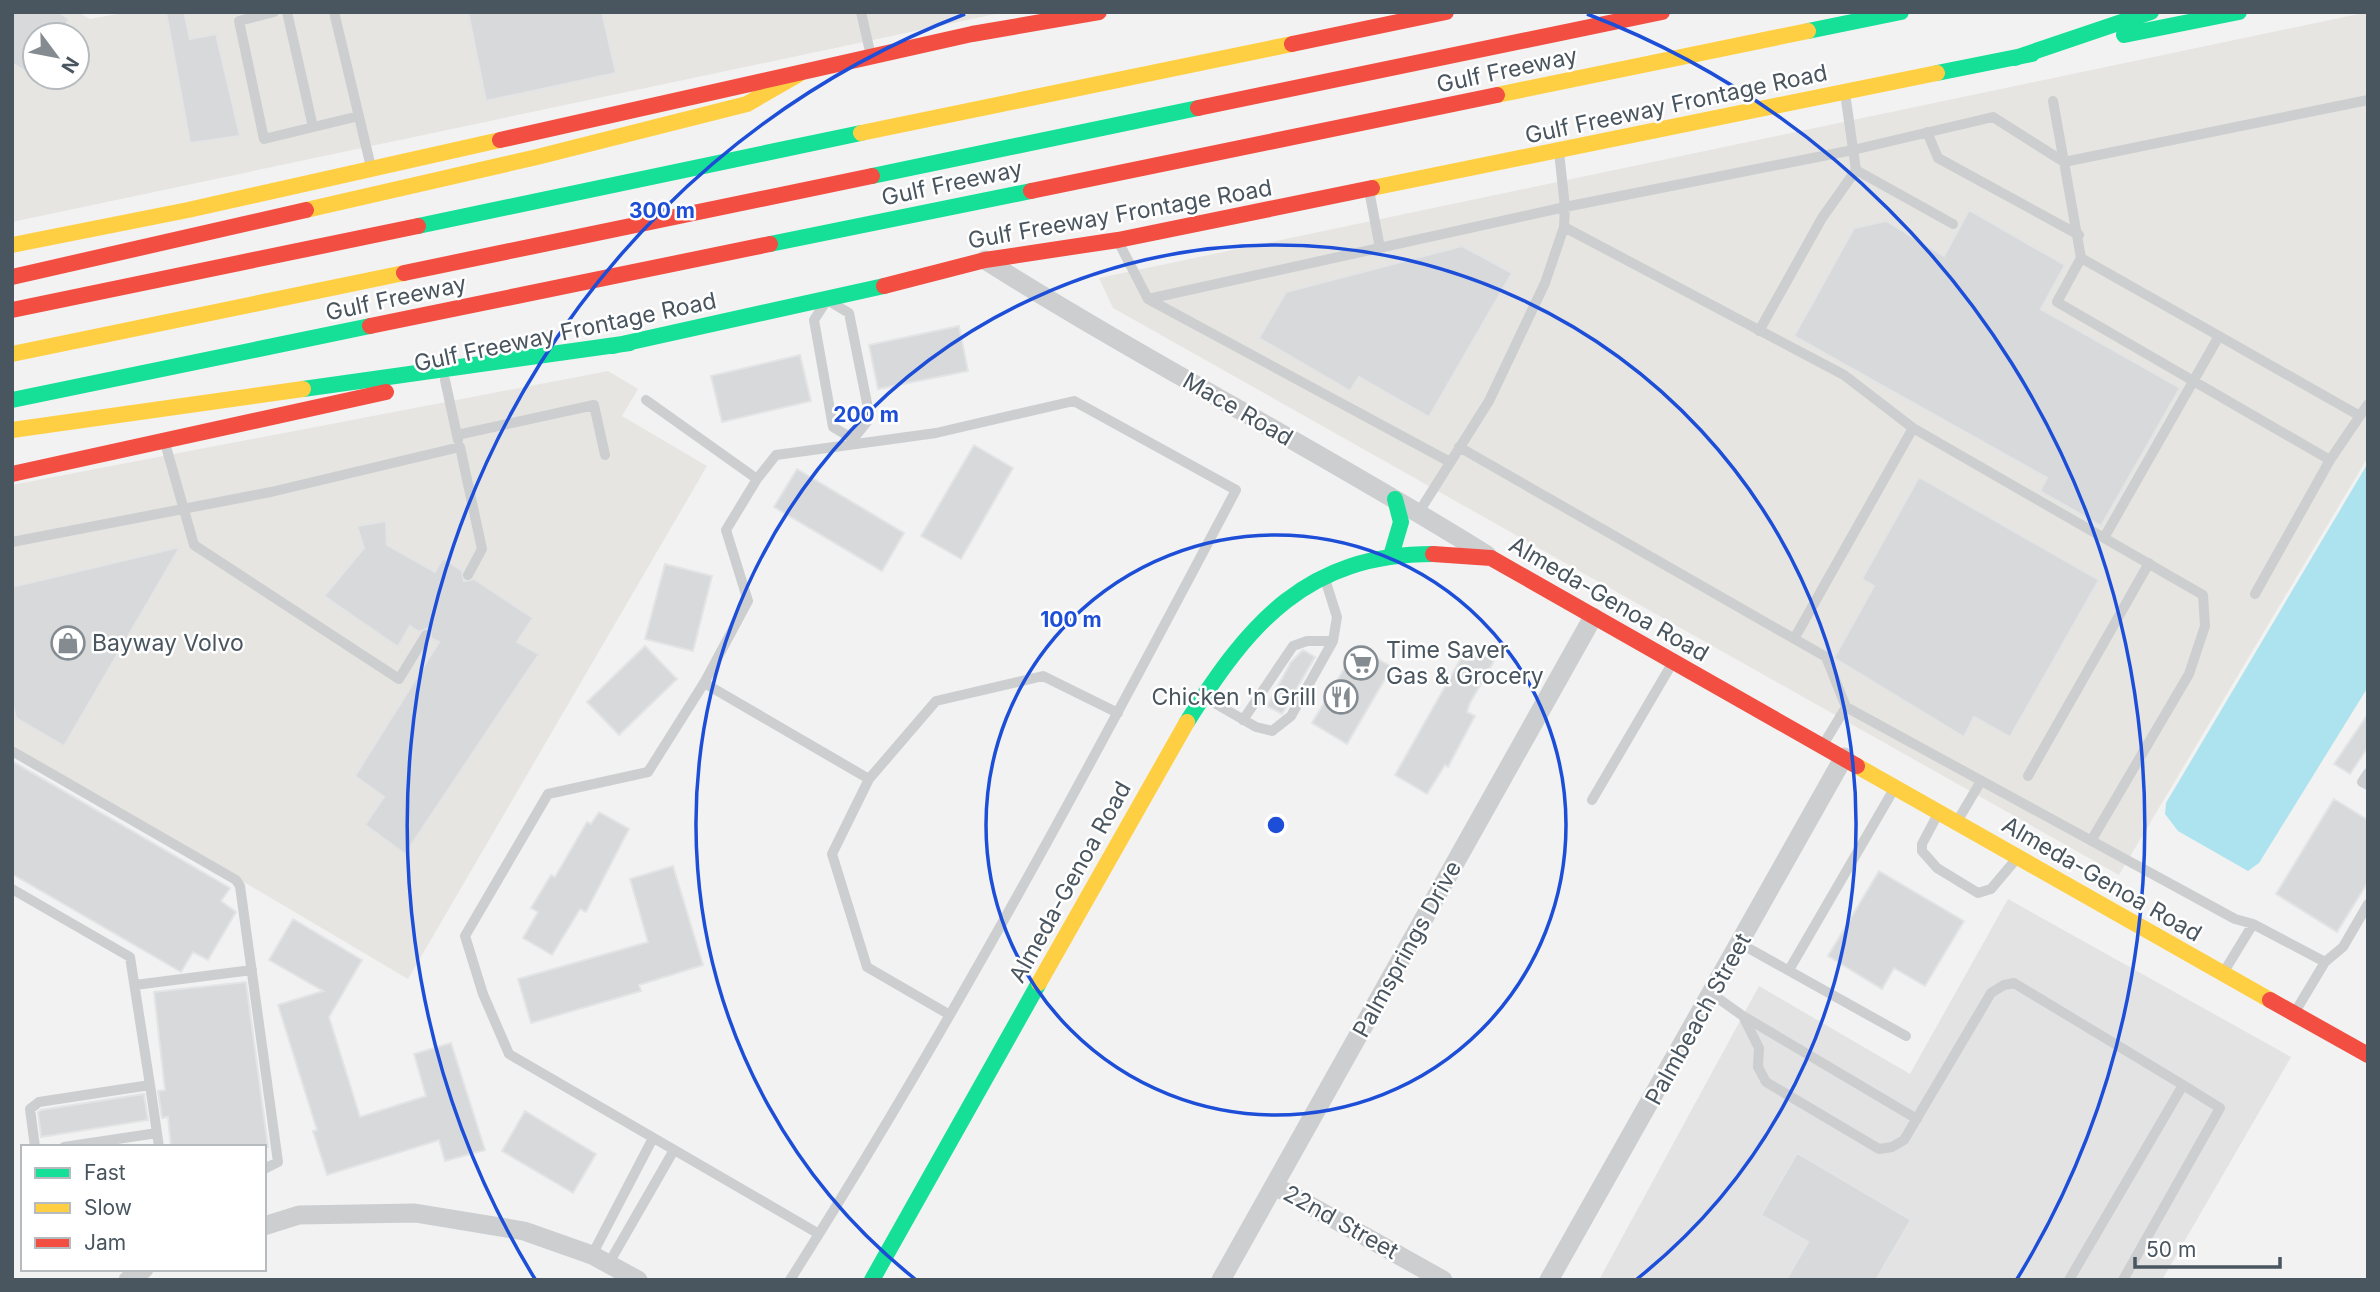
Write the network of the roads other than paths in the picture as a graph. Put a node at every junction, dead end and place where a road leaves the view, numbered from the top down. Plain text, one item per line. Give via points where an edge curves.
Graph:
1 (274, 12) edge
2 (287, 12) edge
3 (334, 12) edge
4 (861, 12) edge
5 (985, 12) edge
6 (1099, 12) edge
7 (1446, 12) edge
8 (1662, 12) edge
9 (1901, 12) edge
10 (2151, 12) edge
11 (2239, 12) edge
12 (972, 34) junction
13 (2015, 58) junction
14 (871, 59) junction
15 (799, 74) junction
16 (1845, 93) junction
17 (2368, 100) edge
18 (2053, 101) dead end
19 (359, 116) junction
20 (313, 127) junction
21 (1927, 132) junction
22 (1853, 150) junction
23 (1559, 152) junction
24 (2064, 162) junction
25 (371, 167) junction
26 (1856, 170) junction
27 (1369, 190) junction
28 (1565, 207) junction
29 (1953, 223) dead end
30 (1564, 227) junction
31 (2079, 235) junction
32 (1118, 240) junction
33 (12, 245) edge
34 (1380, 248) junction
35 (2081, 258) junction
36 (985, 260) junction
37 (12, 277) edge
38 (1149, 299) junction
39 (827, 300) junction
40 (12, 310) edge
41 (1759, 331) junction
42 (2219, 336) junction
43 (630, 342) junction
44 (12, 354) edge
45 (445, 380) junction
46 (2193, 381) junction
47 (12, 400) edge
48 (646, 400) dead end
49 (2368, 404) edge
50 (2360, 415) junction
51 (1913, 428) junction
52 (12, 430) edge
53 (457, 435) junction
54 (164, 439) junction
55 (854, 441) junction
56 (460, 447) junction
57 (1459, 447) junction
58 (605, 455) dead end
59 (2330, 460) junction
60 (1450, 462) junction
61 (12, 474) edge
62 (757, 479) junction
63 (1395, 499) junction
64 (182, 508) junction
65 (1419, 512) junction
66 (2105, 536) junction
67 (12, 542) edge
68 (1391, 556) junction
69 (1491, 558) junction
70 (2150, 563) junction
71 (468, 575) dead end
72 (1325, 579) junction
73 (2255, 594) dead end
74 (1592, 617) junction
75 (426, 635) dead end
76 (1794, 639) junction
77 (1333, 641) junction
78 (1673, 662) junction
79 (704, 683) junction
80 (1204, 697) junction
81 (1846, 707) junction
82 (1118, 713) junction
83 (1243, 720) junction
84 (1823, 745) junction
85 (12, 751) edge
86 (1844, 757) junction
87 (2368, 773) edge
88 (2028, 776) dead end
89 (869, 779) junction
90 (1981, 781) junction
91 (2368, 785) edge
92 (1895, 786) junction
93 (1592, 800) dead end
94 (1939, 811) junction
95 (1957, 822) junction
96 (2091, 841) junction
97 (2018, 857) junction
98 (12, 889) edge
99 (2368, 904) edge
100 (2253, 924) junction
101 (1741, 944) junction
102 (2325, 962) junction
103 (252, 970) junction
104 (1789, 970) junction
105 (2222, 974) junction
106 (135, 985) junction
107 (1712, 994) junction
108 (950, 1014) junction
109 (2294, 1014) junction
110 (1743, 1016) junction
111 (1906, 1036) dead end
112 (2368, 1055) edge
113 (150, 1085) junction
114 (2183, 1085) junction
115 (1917, 1119) junction
116 (157, 1133) junction
117 (653, 1138) junction
118 (35, 1145) edge
119 (77, 1145) edge
120 (159, 1145) edge
121 (674, 1150) junction
122 (266, 1168) edge
123 (1275, 1186) junction
124 (266, 1225) edge
125 (819, 1234) junction
126 (601, 1259) junction
127 (638, 1280) edge
128 (790, 1280) edge
129 (872, 1280) edge
130 (1221, 1280) edge
131 (1443, 1280) edge
132 (1549, 1280) edge
133 (2069, 1280) edge
134 (2123, 1280) edge

1 - 20 lane via 239,21 264,139
2 - 20 lane
3 - 19 lane
4 - 14 lane
5 - 12 main road
6 - 12 main road
7 - 40 main road
8 - 44 main road, Gulf Freeway
9 - 47 main road, Gulf Freeway
10 - 13 main road
11 - 13 main road, Gulf Freeway Frontage Road
12 - 14 main road
13 - 16 main road, Gulf Freeway Frontage Road
14 - 15 main road
15 - 25 main road
15 - 37 main road via 747,104
16 - 22 lane
16 - 23 main road, Gulf Freeway Frontage Road
17 - 24 lane
18 - 24 lane
19 - 20 lane
19 - 25 lane
21 - 22 lane
21 - 24 lane via 1993,117
21 - 31 lane via 1938,158
22 - 26 lane
22 - 28 lane
23 - 27 main road, Gulf Freeway Frontage Road
23 - 28 lane
24 - 31 lane
25 - 33 main road
26 - 29 lane
26 - 41 lane via 1822,219
27 - 32 main road, Gulf Freeway Frontage Road
27 - 34 lane
28 - 30 lane
28 - 34 lane
30 - 41 lane
30 - 57 lane via 1514,351
31 - 35 lane
32 - 36 main road, Gulf Freeway Frontage Road
32 - 38 lane
34 - 38 lane
35 - 42 lane
35 - 46 lane via 2057,302
36 - 39 main road, Gulf Freeway Frontage Road
36 - 63 street, Mace Road
38 - 60 lane
39 - 43 main road, Gulf Freeway Frontage Road
39 - 55 lane via 814,320 833,427
39 - 55 lane via 849,313 861,366 870,418
41 - 51 lane via 1843,375
42 - 46 lane
42 - 50 lane
43 - 45 main road, Gulf Freeway Frontage Road
43 - 52 main road
45 - 53 lane
45 - 54 main road, Gulf Freeway Frontage Road
46 - 59 lane
46 - 66 lane
48 - 62 lane
49 - 50 lane
50 - 59 lane
51 - 66 lane
51 - 76 lane
53 - 56 lane
53 - 58 lane via 594,405
54 - 61 main road, Gulf Freeway Frontage Road
54 - 64 lane
55 - 62 lane via 776,455
55 - 82 lane via 936,433 1074,401 1237,490
56 - 64 lane
56 - 71 lane via 482,549
57 - 60 lane
57 - 76 lane
59 - 73 lane
60 - 65 lane
62 - 79 lane via 726,530 747,601
63 - 65 street, Mace Road
63 - 68 main road via 1401,522
64 - 67 lane
64 - 75 lane via 194,545 399,679
65 - 69 street, Mace Road
66 - 70 lane
68 - 69 main road, Almeda-Genoa Road via 1437,553
68 - 72 main road, Almeda-Genoa Road
69 - 74 main road, Almeda-Genoa Road
70 - 88 lane
70 - 96 lane via 2203,595 2200,648
72 - 77 lane via 1337,617
72 - 80 main road, Almeda-Genoa Road via 1286,600 1244,639
74 - 78 main road, Almeda-Genoa Road
74 - 123 street, Palmsprings Drive
76 - 81 lane via 1826,657
77 - 83 lane via 1293,646
77 - 83 lane via 1291,716 1272,731
78 - 84 main road, Almeda-Genoa Road
78 - 93 lane
79 - 89 lane
79 - 117 lane via 648,772 548,794 465,936 509,1054
80 - 83 lane
80 - 129 main road, Almeda-Genoa Road via 1168,752
81 - 84 lane
81 - 90 lane
82 - 89 lane via 1043,676 936,701
82 - 108 lane
84 - 86 main road, Almeda-Genoa Road
85 - 103 lane via 236,880
86 - 92 main road, Almeda-Genoa Road
86 - 101 street, Palmbeach Street
87 - 91 lane via 2362,782
89 - 108 lane via 832,854 867,967
90 - 95 lane
90 - 96 lane
92 - 94 main road, Almeda-Genoa Road
92 - 104 lane
94 - 95 main road, Almeda-Genoa Road
94 - 97 lane via 1922,851 1937,868 1978,893 1991,889
95 - 97 main road, Almeda-Genoa Road
96 - 100 lane via 2235,919
97 - 105 main road, Almeda-Genoa Road
98 - 106 lane via 131,957
99 - 102 lane via 2343,947
100 - 102 lane
100 - 105 lane
101 - 104 lane
101 - 107 street, Palmbeach Street
102 - 109 lane
103 - 106 lane
103 - 122 lane via 278,1162
104 - 111 lane
105 - 109 main road, Almeda-Genoa Road
106 - 113 lane
107 - 110 lane
107 - 132 street, Palmbeach Street
108 - 125 lane
109 - 112 main road, Almeda-Genoa Road
110 - 115 lane
110 - 115 lane via 1759,1048 1758,1067 1766,1082 1879,1149 1904,1140
113 - 116 lane
113 - 118 lane via 40,1102 30,1109
114 - 115 lane via 2014,983 1992,992
114 - 133 lane
114 - 134 lane via 2220,1108
116 - 119 lane
116 - 120 lane
117 - 121 lane
117 - 126 lane
121 - 125 lane
121 - 126 lane
123 - 130 street, Palmsprings Drive
123 - 131 street, 22nd Street
124 - 126 street via 299,1214 415,1213 524,1231
125 - 128 lane
126 - 127 street

